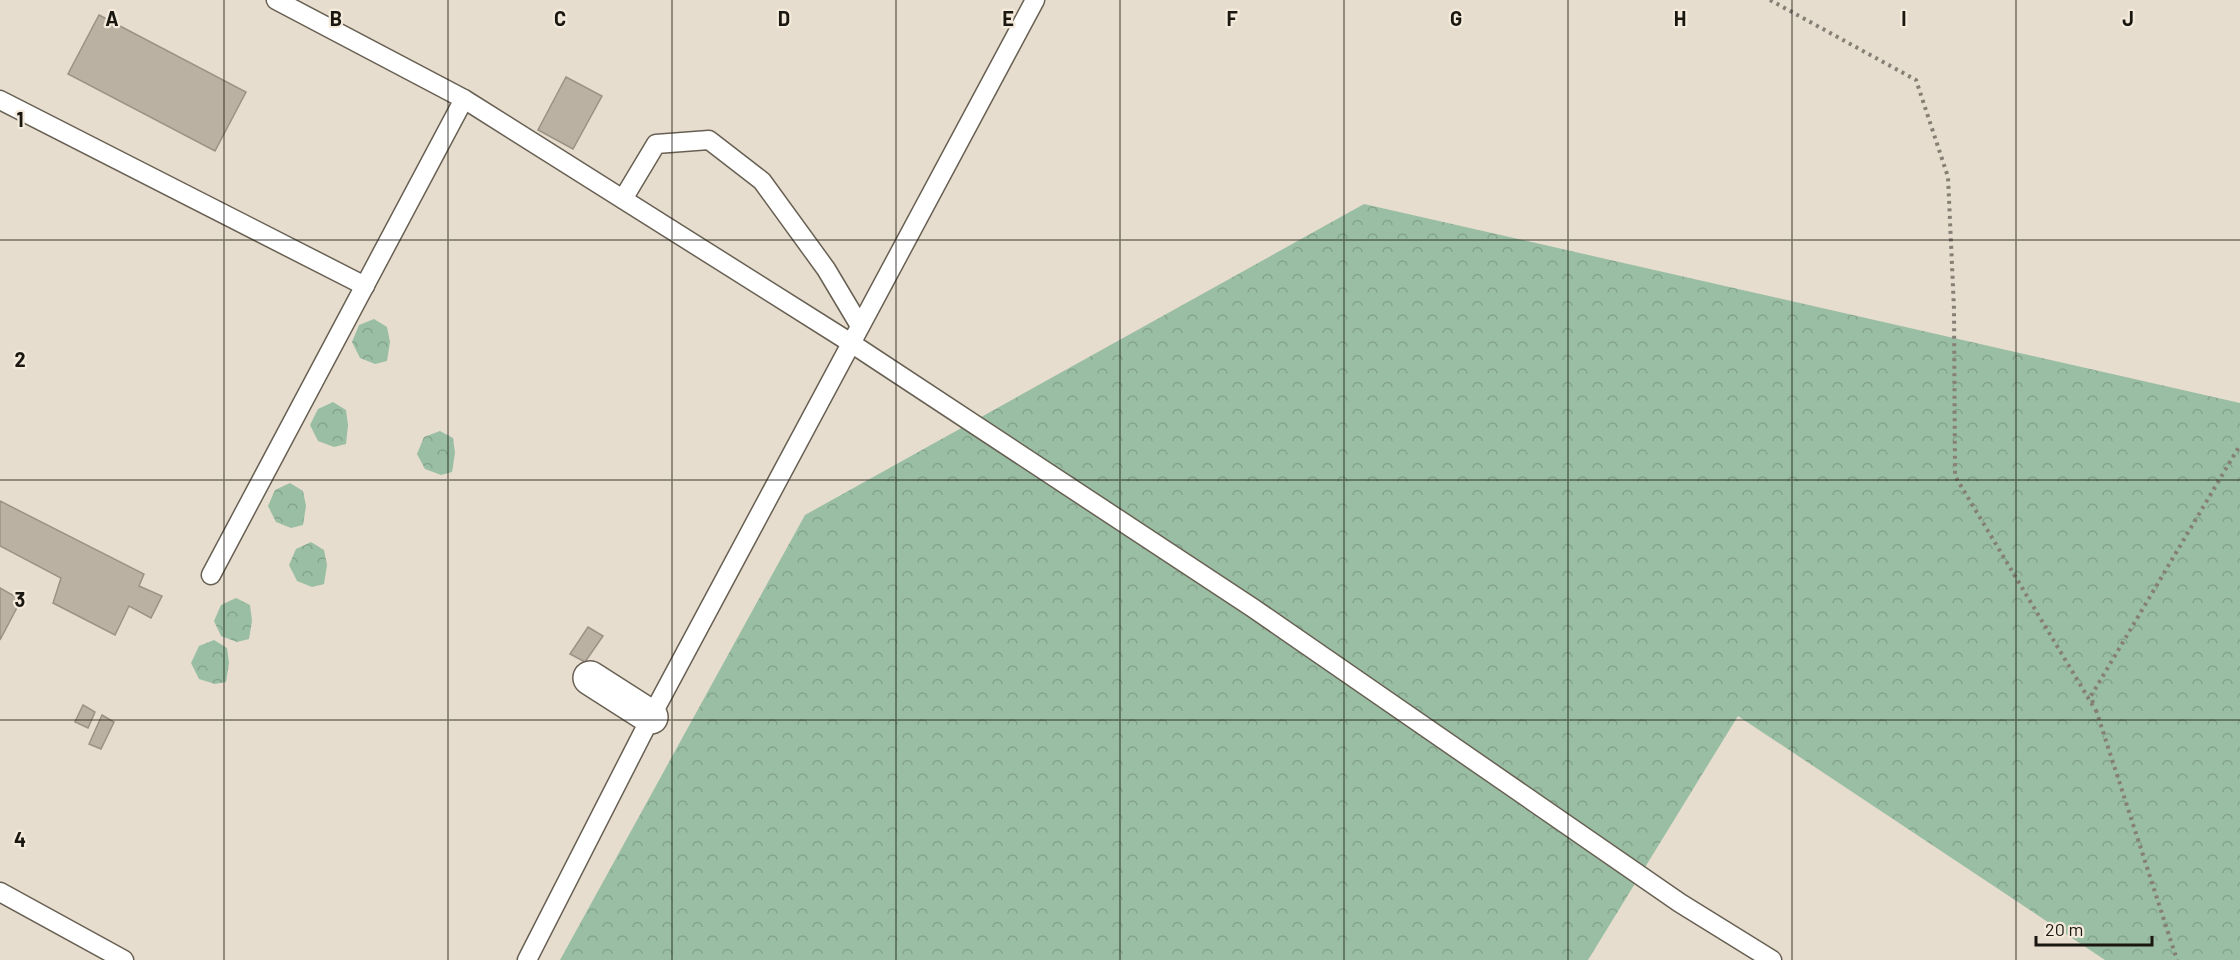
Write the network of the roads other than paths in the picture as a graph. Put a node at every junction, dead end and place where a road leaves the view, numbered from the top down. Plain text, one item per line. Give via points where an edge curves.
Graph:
1 (276, 0) edge
2 (1035, 0) edge
3 (464, 99) junction
4 (0, 100) edge
5 (623, 199) junction
6 (365, 286) junction
7 (860, 326) junction
8 (851, 343) junction
9 (211, 575) dead end
10 (590, 678) dead end
11 (651, 717) junction
12 (0, 892) edge
13 (124, 960) edge
14 (527, 960) edge
15 (1772, 960) edge

1 - 3 lane
2 - 7 lane
3 - 5 lane
3 - 6 lane
4 - 6 lane
5 - 7 lane via 656,144 709,140 762,181 826,269
5 - 8 lane
6 - 9 lane
7 - 8 lane
8 - 11 lane
8 - 15 lane via 1253,608 1680,903
10 - 11 street
11 - 14 lane
12 - 13 lane

